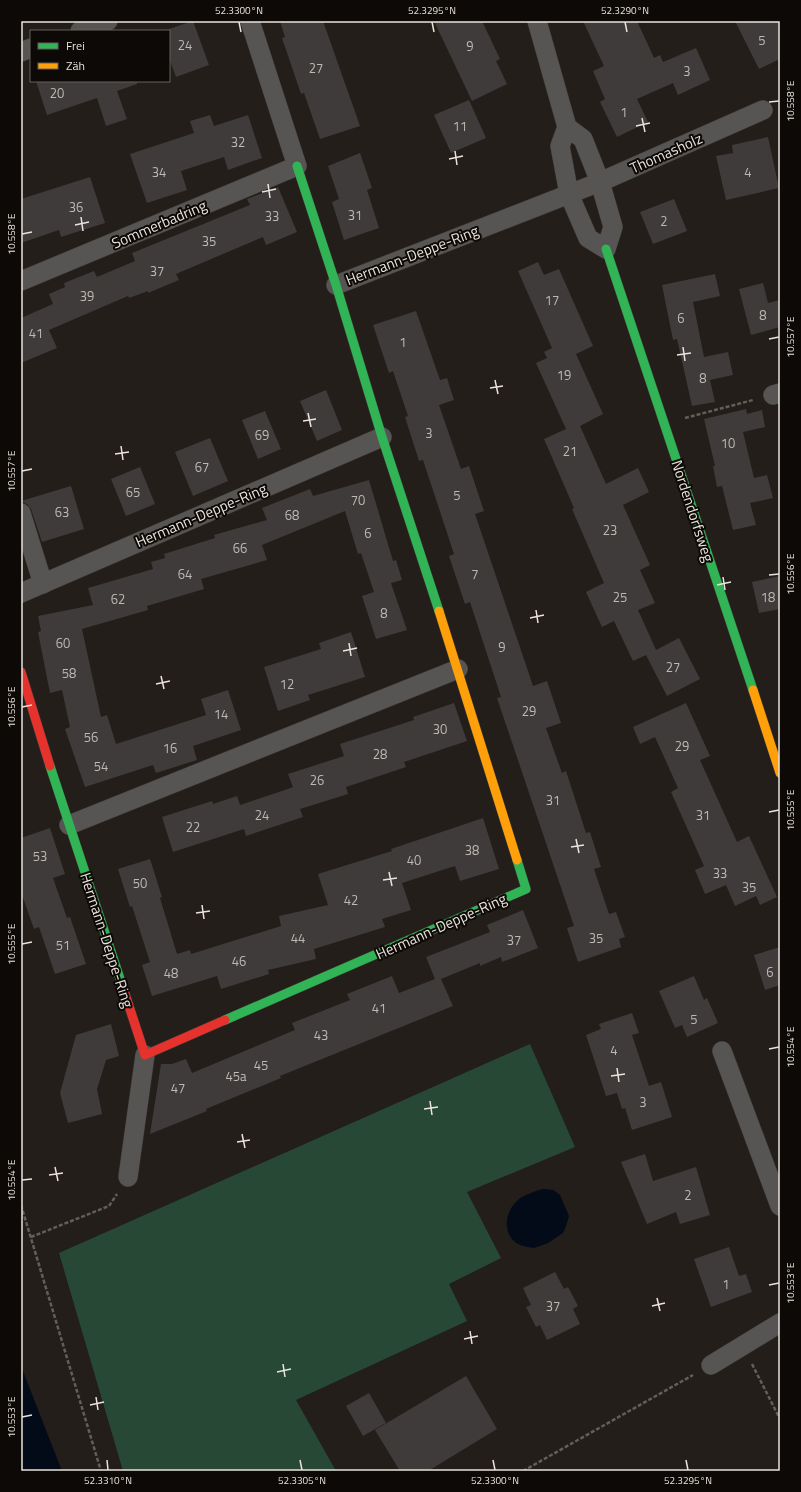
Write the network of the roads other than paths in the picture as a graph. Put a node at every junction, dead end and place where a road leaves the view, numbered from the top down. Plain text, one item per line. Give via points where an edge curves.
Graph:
1 (108, 21) edge
2 (250, 21) edge
3 (537, 21) edge
4 (83, 30) edge
5 (763, 110) dead end
6 (567, 127) junction
7 (297, 166) junction
8 (600, 182) junction
9 (569, 194) junction
10 (606, 249) junction
11 (21, 281) edge
12 (336, 285) junction
13 (382, 437) junction
14 (21, 513) edge
15 (42, 584) junction
16 (21, 593) edge
17 (458, 669) junction
18 (21, 672) edge
19 (780, 772) edge
20 (69, 825) junction
21 (722, 1051) dead end
22 (145, 1055) junction
23 (128, 1177) road end
24 (780, 1206) edge
25 (780, 1323) edge
26 (711, 1365) road end

1 - 4 street
2 - 7 street
3 - 6 street
5 - 8 street, Thomasholz
6 - 8 street via 583,139
6 - 9 street via 560,146
7 - 11 street, Sommerbadring
7 - 12 street
8 - 9 street, Thomasholz
8 - 10 street via 613,228
9 - 10 street via 588,238
9 - 12 street, Hermann-Deppe-Ring
10 - 19 street, Nordendorfsweg
12 - 13 street, Hermann-Deppe-Ring
13 - 15 street, Hermann-Deppe-Ring
13 - 17 street, Hermann-Deppe-Ring
14 - 15 street
15 - 16 street, Hermann-Deppe-Ring
17 - 20 street
17 - 22 street, Hermann-Deppe-Ring via 526,889
18 - 20 street, Hermann-Deppe-Ring
20 - 22 street, Hermann-Deppe-Ring
21 - 24 street
22 - 23 street, Hermann-Deppe-Ring
25 - 26 street

